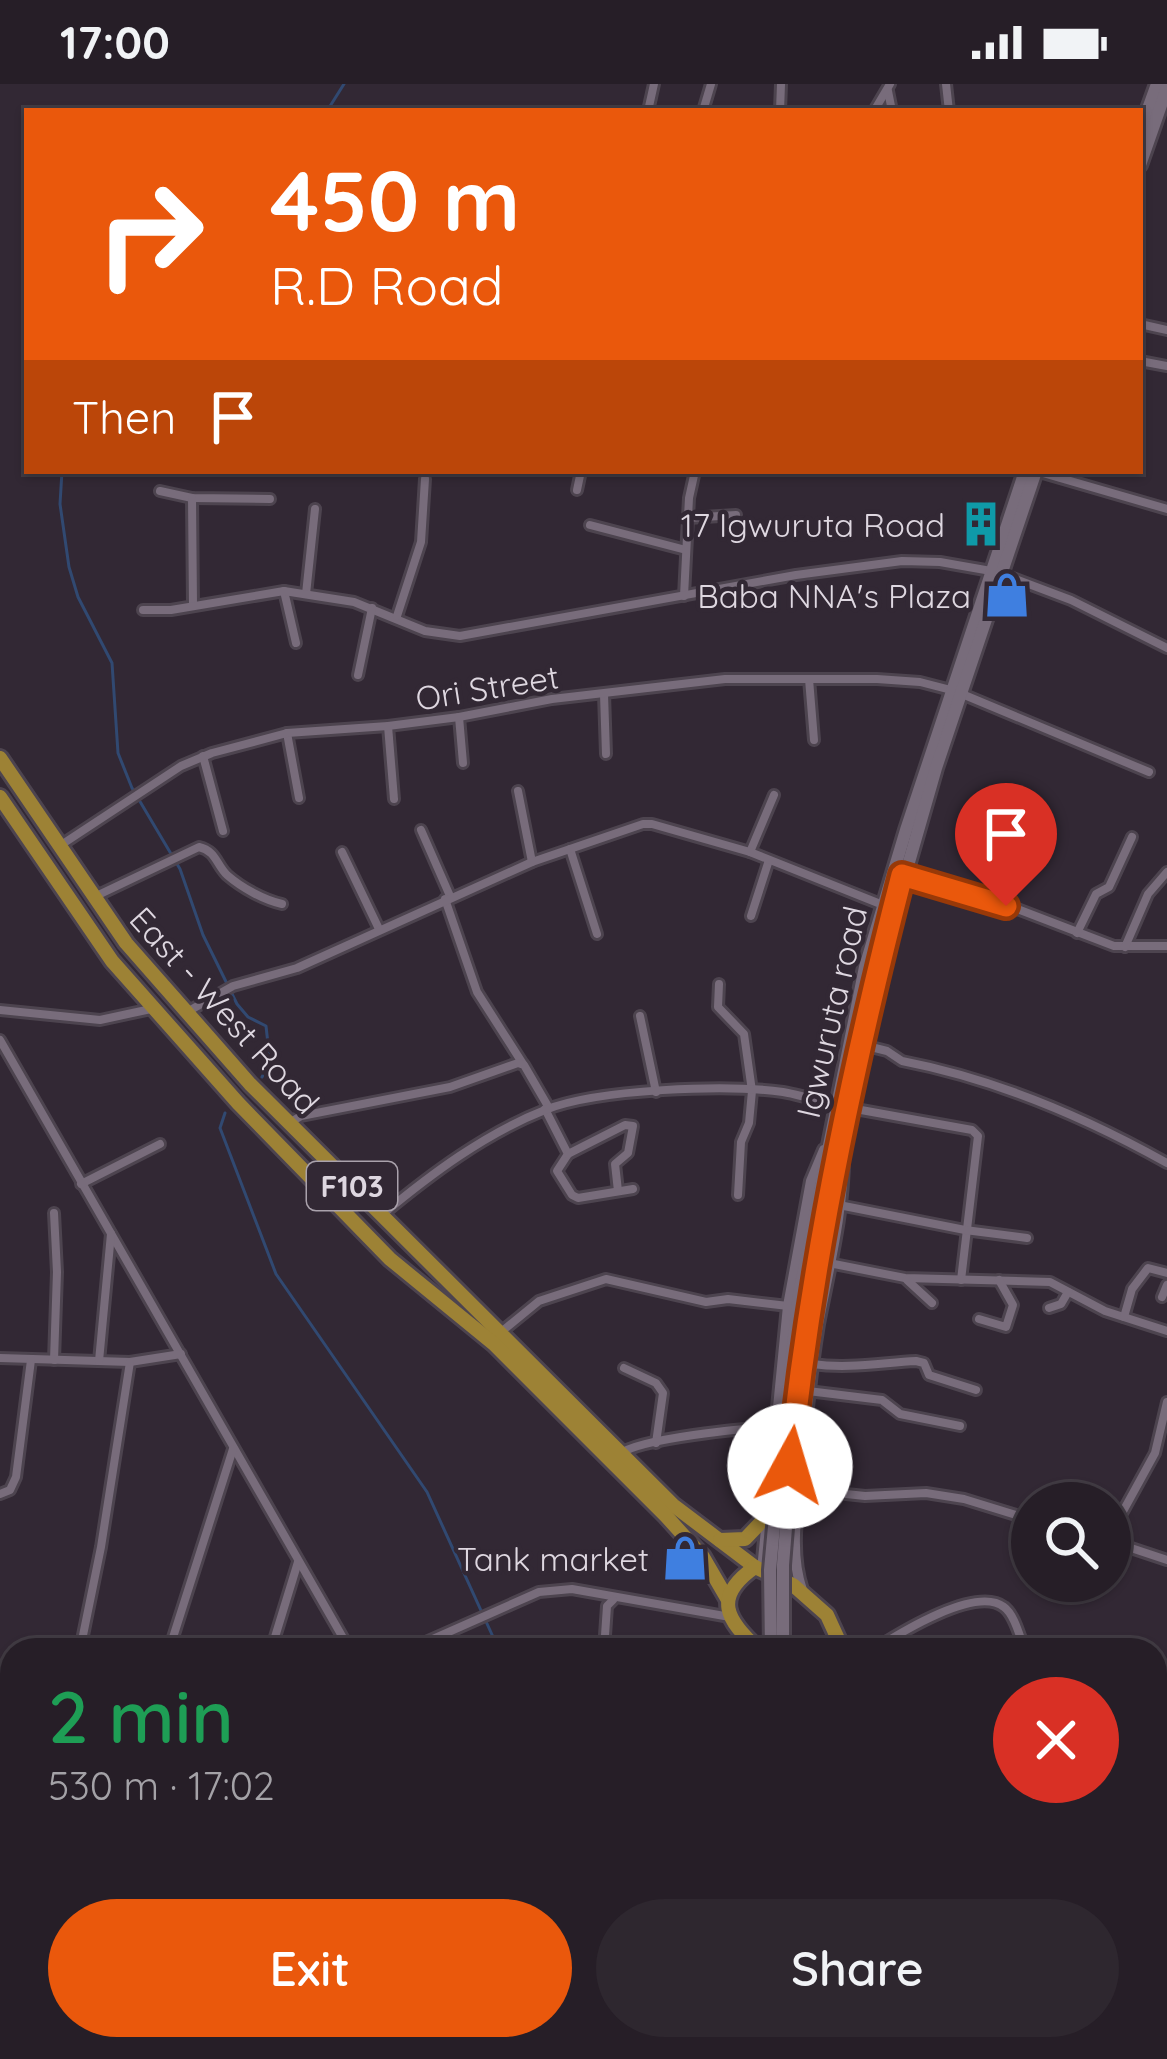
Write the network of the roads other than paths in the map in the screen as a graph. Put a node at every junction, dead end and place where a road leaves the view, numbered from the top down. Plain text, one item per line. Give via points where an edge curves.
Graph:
1 (1157, 84) edge
2 (1167, 88) edge
3 (1143, 123) edge
4 (1143, 156) edge
5 (580, 474) edge
6 (695, 474) edge
7 (1024, 474) edge
8 (1035, 474) edge
9 (1046, 474) edge
10 (425, 479) dead end
11 (577, 490) dead end
12 (160, 491) dead end
13 (192, 498) junction
14 (270, 500) dead end
15 (316, 509) dead end
16 (1167, 509) edge
17 (736, 514) dead end
18 (688, 518) junction
19 (590, 525) dead end
20 (686, 550) junction
21 (997, 572) junction
22 (284, 591) junction
23 (306, 594) junction
24 (684, 596) junction
25 (193, 604) junction
26 (372, 608) junction
27 (143, 610) dead end
28 (397, 616) junction
29 (296, 644) dead end
30 (1167, 648) edge
31 (358, 675) dead end
32 (809, 679) junction
33 (956, 692) junction
34 (604, 694) junction
35 (460, 717) junction
36 (388, 726) junction
37 (287, 733) junction
38 (814, 740) dead end
39 (606, 754) dead end
40 (203, 757) junction
41 (0, 758) edge
42 (463, 763) dead end
43 (1149, 772) dead end
44 (518, 790) dead end
45 (774, 795) dead end
46 (0, 797) edge
47 (299, 798) dead end
48 (394, 800) dead end
49 (1039, 812) dead end
50 (421, 830) dead end
51 (223, 831) dead end
52 (1132, 838) dead end
53 (58, 848) junction
54 (570, 849) junction
55 (342, 852) dead end
56 (750, 852) junction
57 (769, 860) junction
58 (532, 862) junction
59 (1167, 872) edge
60 (897, 874) junction
61 (447, 897) junction
62 (93, 898) junction
63 (283, 904) dead end
64 (883, 905) junction
65 (1006, 906) junction
66 (751, 916) dead end
67 (379, 929) junction
68 (1077, 933) junction
69 (597, 934) dead end
70 (1167, 946) edge
71 (1125, 948) junction
72 (719, 984) dead end
73 (153, 1008) junction
74 (0, 1010) edge
75 (187, 1012) junction
76 (640, 1016) dead end
77 (0, 1040) edge
78 (863, 1045) junction
79 (523, 1064) junction
80 (752, 1091) junction
81 (656, 1092) junction
82 (844, 1107) junction
83 (547, 1109) junction
84 (289, 1124) junction
85 (837, 1137) junction
86 (160, 1144) dead end
87 (568, 1154) junction
88 (1167, 1162) edge
89 (81, 1184) junction
90 (633, 1189) dead end
91 (618, 1191) junction
92 (738, 1196) dead end
93 (839, 1205) junction
94 (53, 1213) dead end
95 (382, 1215) junction
96 (965, 1231) junction
97 (111, 1233) junction
98 (1027, 1238) dead end
99 (829, 1263) junction
100 (1167, 1273) edge
101 (904, 1278) junction
102 (961, 1280) junction
103 (999, 1280) junction
104 (1167, 1286) edge
105 (1068, 1292) junction
106 (1162, 1297) dead end
107 (932, 1303) dead end
108 (788, 1306) junction
109 (1048, 1307) dead end
110 (1124, 1317) junction
111 (979, 1319) dead end
112 (1167, 1331) edge
113 (501, 1332) junction
114 (181, 1354) junction
115 (0, 1358) edge
116 (31, 1360) junction
117 (54, 1360) junction
118 (99, 1361) junction
119 (130, 1362) junction
120 (812, 1364) junction
121 (624, 1368) dead end
122 (976, 1390) dead end
123 (808, 1391) junction
124 (1167, 1402) edge
125 (563, 1405) junction
126 (961, 1426) dead end
127 (783, 1437) junction
128 (1163, 1438) edge
129 (656, 1444) junction
130 (233, 1449) junction
131 (620, 1454) junction
132 (799, 1489) junction
133 (0, 1494) edge
134 (1131, 1502) edge
135 (1011, 1514) edge
136 (765, 1518) junction
137 (713, 1539) junction
138 (1131, 1546) edge
139 (299, 1560) junction
140 (1167, 1560) edge
141 (759, 1569) junction
142 (803, 1593) junction
143 (614, 1599) junction
144 (728, 1600) junction
145 (730, 1618) junction
146 (82, 1638) edge
147 (173, 1638) edge
148 (275, 1638) edge
149 (343, 1638) edge
150 (435, 1638) edge
151 (605, 1638) edge
152 (748, 1638) edge
153 (771, 1638) edge
154 (783, 1638) edge
155 (835, 1638) edge
156 (894, 1638) edge
157 (1019, 1638) edge

1 - 3 main road
2 - 4 main road
5 - 11 street
6 - 18 street
7 - 21 main road, Igwuruta road
8 - 21 main road, Igwuruta road
9 - 16 street
10 - 28 street via 421,542
12 - 13 street
13 - 14 street
13 - 25 street
15 - 23 street
17 - 18 street
18 - 20 street
19 - 20 street
20 - 24 street
21 - 24 street via 902,561
21 - 30 street
21 - 33 main road, Igwuruta road
22 - 23 street
22 - 25 street
22 - 29 street
23 - 26 street
24 - 28 street via 460,636
25 - 27 street
26 - 28 street
26 - 31 street
32 - 33 street, Ori Street
32 - 34 street, Ori Street via 725,679
32 - 38 street
33 - 43 street, Ori Street
33 - 60 main road, Igwuruta road
34 - 35 street, Ori Street
34 - 39 street
35 - 36 street, Ori Street
35 - 42 street
36 - 37 street, Ori Street
36 - 48 street
37 - 40 street, Ori Street
37 - 47 street
40 - 51 street
40 - 53 street, Ori Street
41 - 53 main road, East - West Road / F103
44 - 58 street
45 - 56 street
46 - 73 main road, East - West Road / F103
49 - 65 street
50 - 61 street
52 - 68 street
53 - 62 main road, East - West Road / F103
54 - 56 street via 652,824
54 - 58 street
54 - 69 street
55 - 67 street
56 - 57 street
57 - 64 street
57 - 66 street
58 - 61 street
59 - 71 street
60 - 64 main road, Igwuruta road
60 - 65 street
60 - 78 main road, Igwuruta road
61 - 67 street
61 - 79 street via 477,992
62 - 63 street via 205,847 230,876
62 - 75 main road, East - West Road / F103
64 - 82 main road, Igwuruta road
65 - 68 street
67 - 75 street
68 - 71 street
70 - 71 street
72 - 80 street via 718,1006 744,1034
73 - 74 street via 81,1020
73 - 125 main road, East - West Road / F103 via 371,1240
75 - 84 main road, East - West Road / F103
76 - 81 street
77 - 89 street
78 - 82 main road, Igwuruta road
78 - 88 street via 1046,1103
79 - 83 street
79 - 84 street
80 - 81 street
80 - 82 street
80 - 92 street
81 - 83 street
82 - 85 main road, Igwuruta road
82 - 96 street via 978,1136
83 - 87 street
83 - 95 street via 464,1154
84 - 95 main road, East - West Road / F103
85 - 93 street
85 - 108 street via 811,1181
85 - 127 main road, Igwuruta road
86 - 89 street
87 - 91 street via 557,1172 572,1196
87 - 91 street via 633,1126 628,1153 615,1164
89 - 97 street
90 - 91 street
93 - 96 street
93 - 99 street
94 - 117 street
95 - 113 main road, East - West Road / F103
96 - 98 street
96 - 102 street
97 - 114 street
97 - 118 street
99 - 101 street
99 - 120 street
100 - 110 street via 1148,1268
101 - 102 street
101 - 107 street
102 - 103 street
103 - 105 street via 1050,1282
103 - 111 street via 1013,1305 1006,1328
104 - 106 street
105 - 109 street
105 - 110 street
108 - 113 street via 706,1302 606,1280 539,1301
108 - 127 street
110 - 112 street
113 - 125 main road, East - West Road / F103
114 - 119 street
114 - 130 street
115 - 116 street
116 - 117 street
116 - 133 street via 16,1477
117 - 118 street
118 - 119 street
119 - 146 street
120 - 122 street via 852,1369 916,1361 929,1375
120 - 123 street
121 - 129 street via 663,1394
123 - 126 street via 882,1400 901,1414
123 - 132 street
124 - 128 street
125 - 131 main road, East - West Road / F103
125 - 144 main road, East - West Road / F103 via 703,1557
127 - 129 street via 712,1430
127 - 136 street
127 - 153 main road, bridge
127 - 154 main road, Igwuruta road, bridge
128 - 134 street
129 - 131 street
130 - 139 street
130 - 147 street
131 - 137 main road, East - West Road / F103
132 - 135 street via 926,1493
132 - 142 street via 794,1546
136 - 137 main road via 745,1539
136 - 141 street
137 - 141 main road, East - West Road / F103
138 - 140 street
139 - 148 street
139 - 149 street
141 - 142 main road, East - West Road
141 - 144 main road via 732,1587
142 - 155 main road via 827,1615
143 - 145 street
143 - 150 street via 572,1589 539,1592
143 - 151 street
144 - 145 main road
145 - 152 main road
156 - 157 street via 934,1615 992,1603 1006,1608

